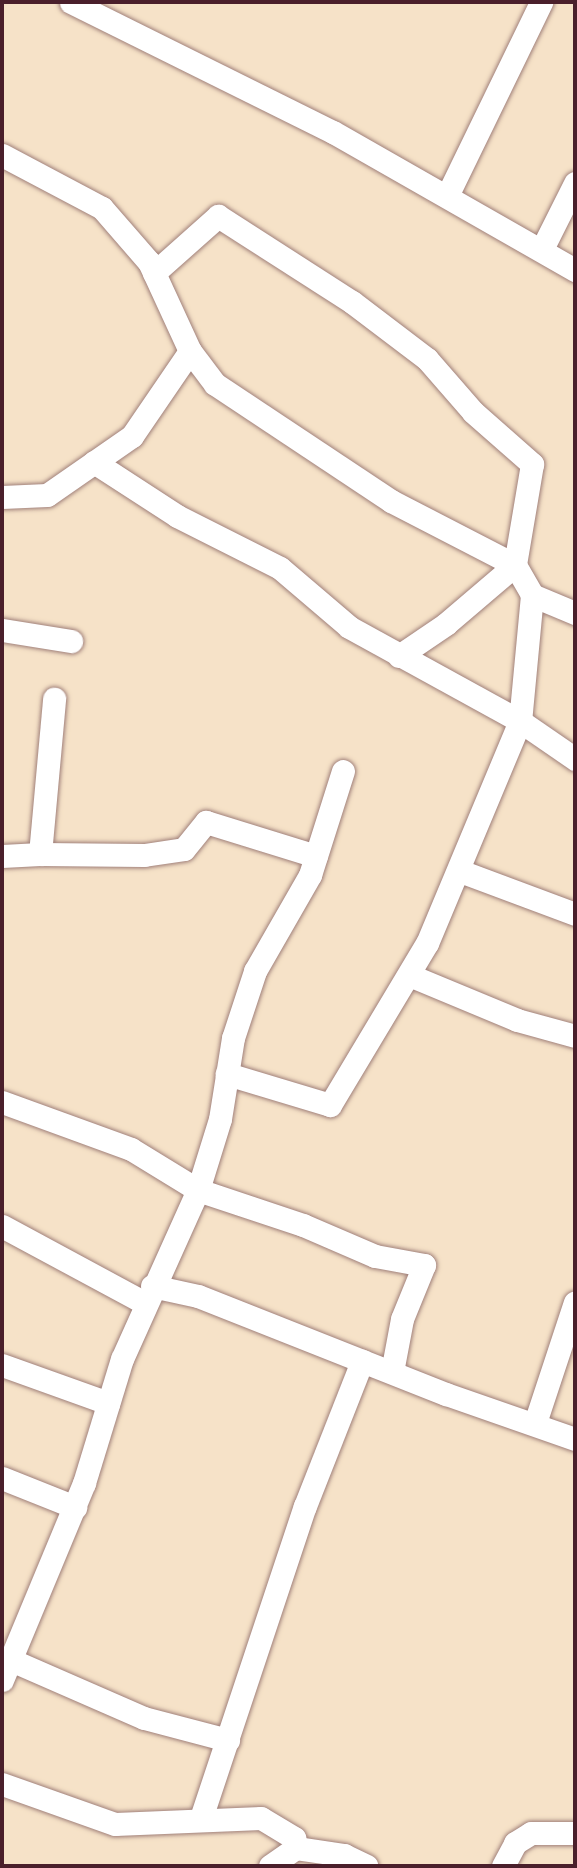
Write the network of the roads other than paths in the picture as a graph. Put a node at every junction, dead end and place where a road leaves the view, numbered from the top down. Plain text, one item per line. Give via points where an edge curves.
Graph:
1 (71, 2) edge
2 (541, 2) edge
3 (2, 155) edge
4 (575, 183) edge
5 (447, 196) junction
6 (542, 249) junction
7 (575, 270) edge
8 (154, 274) junction
9 (190, 351) junction
10 (94, 462) junction
11 (2, 498) edge
12 (515, 565) junction
13 (532, 595) junction
14 (575, 613) edge
15 (2, 630) edge
16 (71, 641) dead end
17 (399, 656) junction
18 (54, 699) dead end
19 (520, 721) junction
20 (575, 759) edge
21 (343, 771) dead end
22 (40, 853) junction
23 (2, 856) edge
24 (316, 856) junction
25 (460, 871) junction
26 (575, 914) edge
27 (409, 975) junction
28 (575, 1036) edge
29 (227, 1074) junction
30 (2, 1102) edge
31 (198, 1190) junction
32 (2, 1226) edge
33 (148, 1294) junction
34 (575, 1302) edge
35 (362, 1361) junction
36 (2, 1364) edge
37 (392, 1373) junction
38 (108, 1403) junction
39 (535, 1423) junction
40 (575, 1439) edge
41 (2, 1478) edge
42 (75, 1507) junction
43 (8, 1654) edge
44 (228, 1740) junction
45 (2, 1784) edge
46 (201, 1818) junction
47 (575, 1833) edge
48 (296, 1848) junction
49 (270, 1866) edge
50 (367, 1866) edge
51 (503, 1866) edge

1 - 5 street via 332,132
2 - 5 street
3 - 8 street via 102,208
4 - 6 street
5 - 6 street
6 - 7 street
8 - 9 street
8 - 12 street via 218,216 352,302 428,359 473,412 532,464
9 - 10 street via 132,436
9 - 12 street via 215,384 391,501
10 - 11 street via 47,495
10 - 17 street via 177,516 280,568 349,627
12 - 13 street
12 - 17 street via 446,624
13 - 14 street
13 - 19 street
15 - 16 street
17 - 19 street
18 - 22 street
19 - 20 street
19 - 25 street
21 - 24 street
22 - 23 street
22 - 24 street via 144,855 184,849 206,822
24 - 29 street via 255,971
25 - 26 street
25 - 27 street
27 - 28 street via 517,1020
27 - 29 street via 330,1105
29 - 31 street via 220,1119
30 - 31 street via 131,1149
31 - 33 street
31 - 37 street via 303,1225 375,1256 425,1265 402,1319
32 - 33 street
33 - 35 street via 198,1296
33 - 38 street
34 - 39 street
35 - 37 street
35 - 44 street via 305,1506
36 - 38 street
37 - 39 street
38 - 42 street
39 - 40 street
41 - 42 street
42 - 43 street
43 - 44 street via 144,1718
44 - 46 street
45 - 46 street via 115,1824
46 - 48 street via 261,1818 294,1838
47 - 51 street via 531,1833 515,1843
48 - 49 street
48 - 50 street via 344,1855

